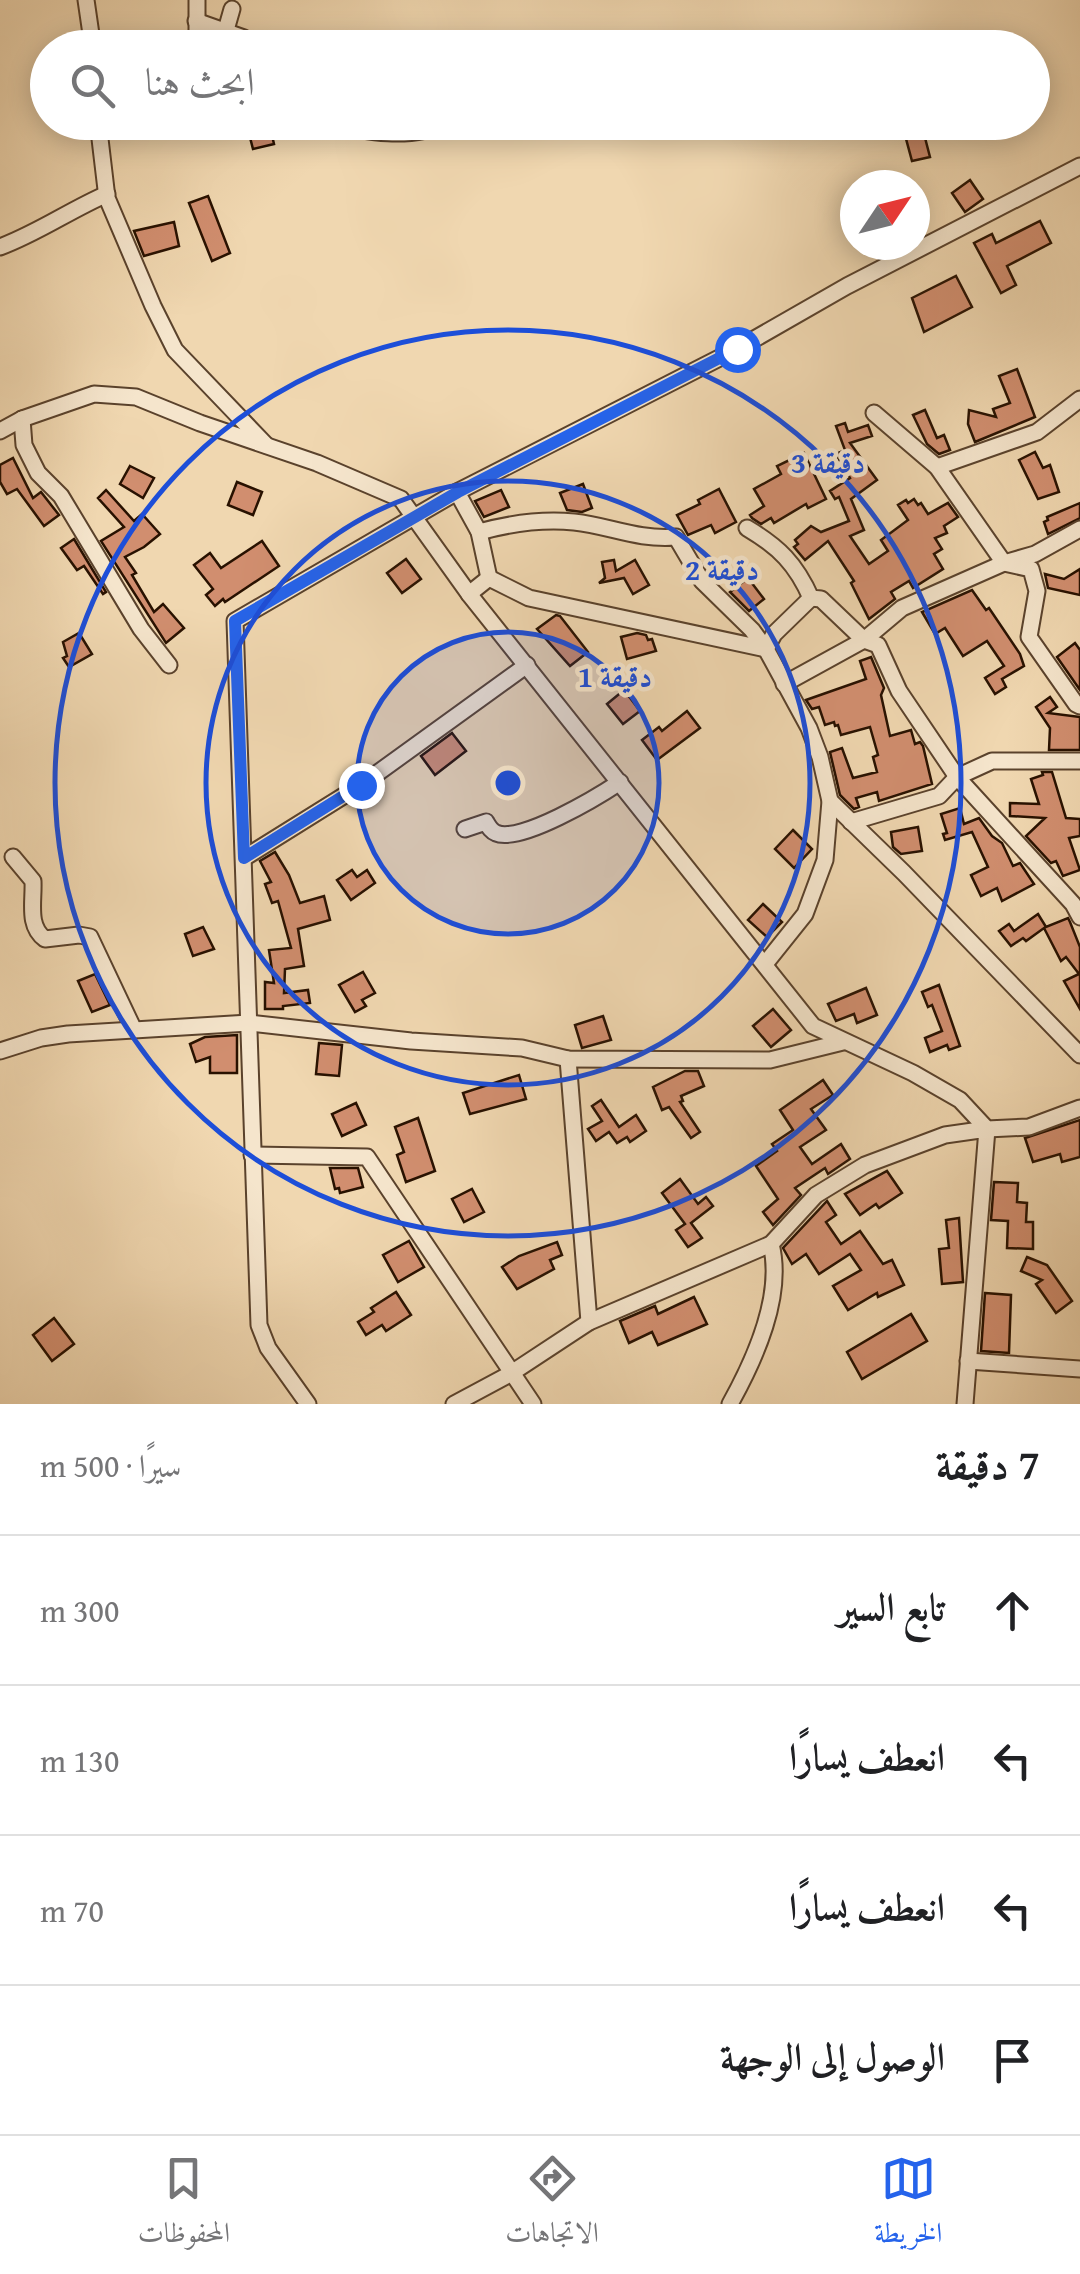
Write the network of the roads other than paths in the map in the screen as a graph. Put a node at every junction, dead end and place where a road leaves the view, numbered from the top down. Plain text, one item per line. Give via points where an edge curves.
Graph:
1 (86, 0) edge
2 (197, 0) edge
3 (232, 9) dead end
4 (196, 21) junction
5 (90, 30) edge
6 (196, 30) edge
7 (226, 30) joint
8 (100, 140) edge
9 (1080, 166) edge
10 (107, 194) junction
11 (0, 247) edge
12 (1080, 398) edge
13 (874, 413) dead end
14 (22, 419) junction
15 (0, 430) edge
16 (269, 448) junction
17 (937, 467) junction
18 (458, 492) junction
19 (413, 518) junction
20 (747, 528) dead end
21 (1080, 529) edge
22 (478, 532) junction
23 (1004, 564) junction
24 (489, 578) junction
25 (469, 594) junction
26 (812, 598) junction
27 (864, 640) junction
28 (766, 649) junction
29 (169, 665) dead end
30 (527, 665) junction
31 (784, 684) junction
32 (1080, 706) edge
33 (1080, 761) edge
34 (958, 777) junction
35 (620, 782) junction
36 (830, 801) junction
37 (851, 822) junction
38 (465, 829) dead end
39 (12, 857) dead end
40 (244, 858) junction
41 (1078, 908) edge
42 (766, 964) junction
43 (249, 1023) junction
44 (134, 1030) junction
45 (843, 1042) junction
46 (0, 1051) edge
47 (1080, 1055) edge
48 (568, 1058) junction
49 (1080, 1108) edge
50 (987, 1129) junction
51 (252, 1155) junction
52 (771, 1244) junction
53 (589, 1322) junction
54 (968, 1361) junction
55 (1080, 1369) edge
56 (510, 1374) junction
57 (308, 1404) edge
58 (454, 1404) edge
59 (533, 1404) edge
60 (730, 1404) edge
61 (965, 1404) edge

1 - 5 street
2 - 4 street
3 - 7 street
4 - 6 street
4 - 7 street
8 - 10 street
9 - 18 street
10 - 11 street
10 - 16 street via 176,350
12 - 17 street via 1037,432
13 - 17 street
14 - 15 street
14 - 16 street via 94,394 136,397
14 - 29 street via 24,446 38,474 61,496
16 - 19 street via 369,483 401,499
17 - 23 street
18 - 19 street
18 - 22 street
19 - 25 street
19 - 40 street via 235,621
20 - 26 street via 774,544
21 - 23 street
22 - 24 street
22 - 28 street via 555,521 638,538 676,537 702,581
23 - 27 street via 902,608
23 - 32 street via 1031,570 1037,591 1029,638
24 - 25 street
24 - 28 street via 530,598
25 - 30 street
26 - 27 street via 843,616
26 - 28 street
27 - 31 street
27 - 34 street via 878,646 899,691
28 - 31 street
30 - 35 street
30 - 40 street via 361,785
31 - 36 street via 809,728
33 - 34 street via 992,761
34 - 37 street via 939,796
34 - 41 street
35 - 38 street via 515,834 500,835 486,822
35 - 42 street
36 - 37 street
36 - 42 street via 824,860 805,914
37 - 47 street
39 - 44 street via 33,881 36,933 45,939 90,938
40 - 43 street
42 - 45 street via 814,1026
43 - 44 street
43 - 48 street
43 - 51 street
44 - 46 street via 41,1038
45 - 48 street via 770,1060
45 - 50 street via 960,1100
48 - 53 street
49 - 50 street via 1029,1127
50 - 52 street via 945,1135 865,1165 816,1195
50 - 54 street
51 - 56 street via 367,1156
51 - 57 street via 258,1325
52 - 53 street
52 - 60 street via 775,1262 762,1330
53 - 56 street
54 - 55 street
54 - 61 street
56 - 58 street
56 - 59 street

